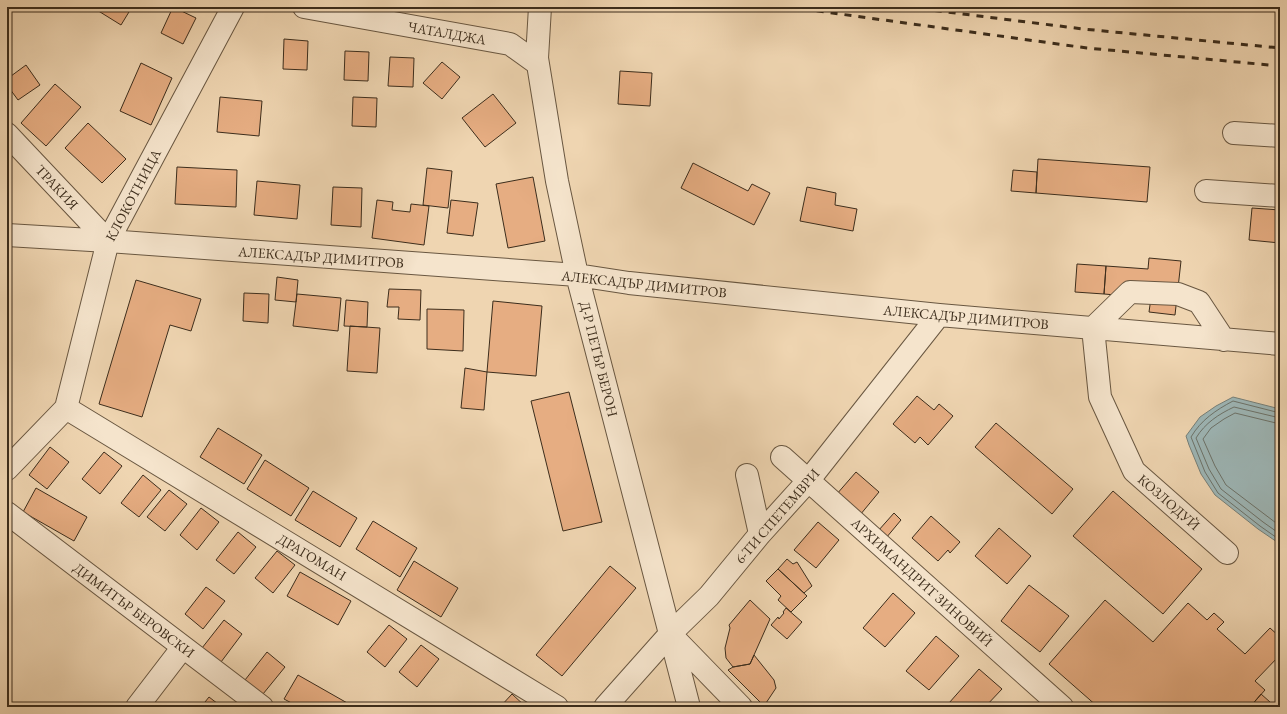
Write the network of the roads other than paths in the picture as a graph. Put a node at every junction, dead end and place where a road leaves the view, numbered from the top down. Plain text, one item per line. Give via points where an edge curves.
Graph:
1 (234, 7) edge
2 (304, 7) edge
3 (540, 7) edge
4 (538, 64) junction
5 (1234, 133) dead end
6 (7, 134) edge
7 (1280, 136) edge
8 (1206, 191) dead end
9 (1280, 196) edge
10 (7, 235) edge
11 (108, 241) junction
12 (577, 275) junction
13 (939, 315) junction
14 (1093, 328) junction
15 (1224, 340) junction
16 (1280, 344) edge
17 (66, 408) junction
18 (782, 457) dead end
19 (7, 469) edge
20 (747, 475) dead end
21 (808, 481) junction
22 (7, 513) edge
23 (760, 534) junction
24 (1227, 553) dead end
25 (670, 634) junction
26 (183, 647) junction
27 (137, 707) edge
28 (262, 707) edge
29 (557, 707) edge
30 (605, 707) edge
31 (689, 707) edge
32 (741, 707) edge
33 (1062, 707) edge

1 - 11 street, КЛОКОТНИЦА
2 - 4 street, ЧАТАЛДЖА via 510,44
3 - 4 street, Д-Р ПЕТЪР БЕРОН
4 - 12 street, Д-Р ПЕТЪР БЕРОН via 557,181
5 - 7 street
6 - 11 street, ТРАКИЯ
8 - 9 street
10 - 11 street, АЛЕКСАДЪР ДИМИТРОВ
11 - 12 street, АЛЕКСАДЪР ДИМИТРОВ
11 - 17 street, КЛОКОТНИЦА
12 - 13 street, АЛЕКСАДЪР ДИМИТРОВ via 629,283
12 - 25 street, Д-Р ПЕТЪР БЕРОН
13 - 14 street, АЛЕКСАДЪР ДИМИТРОВ
13 - 21 street, 6-ТИ СПЕТЕМВРИ
14 - 15 street, АЛЕКСАДЪР ДИМИТРОВ
14 - 15 street via 1130,292 1178,294 1199,302
14 - 24 street, КОЗЛОДУЙ via 1100,397 1134,471
15 - 16 street, АЛЕКСАДЪР ДИМИТРОВ
17 - 19 street, КЛОКОТНИЦА
17 - 29 street, ДРАГОМАН
18 - 21 street, АРХИМАНДРИТ ЗИНОВИЙ
20 - 23 street
21 - 23 street, 6-ТИ СПЕТЕМВРИ
21 - 33 street, АРХИМАНДРИТ ЗИНОВИЙ
22 - 26 street, ДИМИТЪР БЕРОВСКИ
23 - 25 street, 6-ТИ СПЕТЕМВРИ via 710,596
25 - 30 street, 6-ТИ СПЕТЕМВРИ
25 - 31 street, Д-Р ПЕТЪР БЕРОН
25 - 32 street
26 - 27 street
26 - 28 street, ДИМИТЪР БЕРОВСКИ

